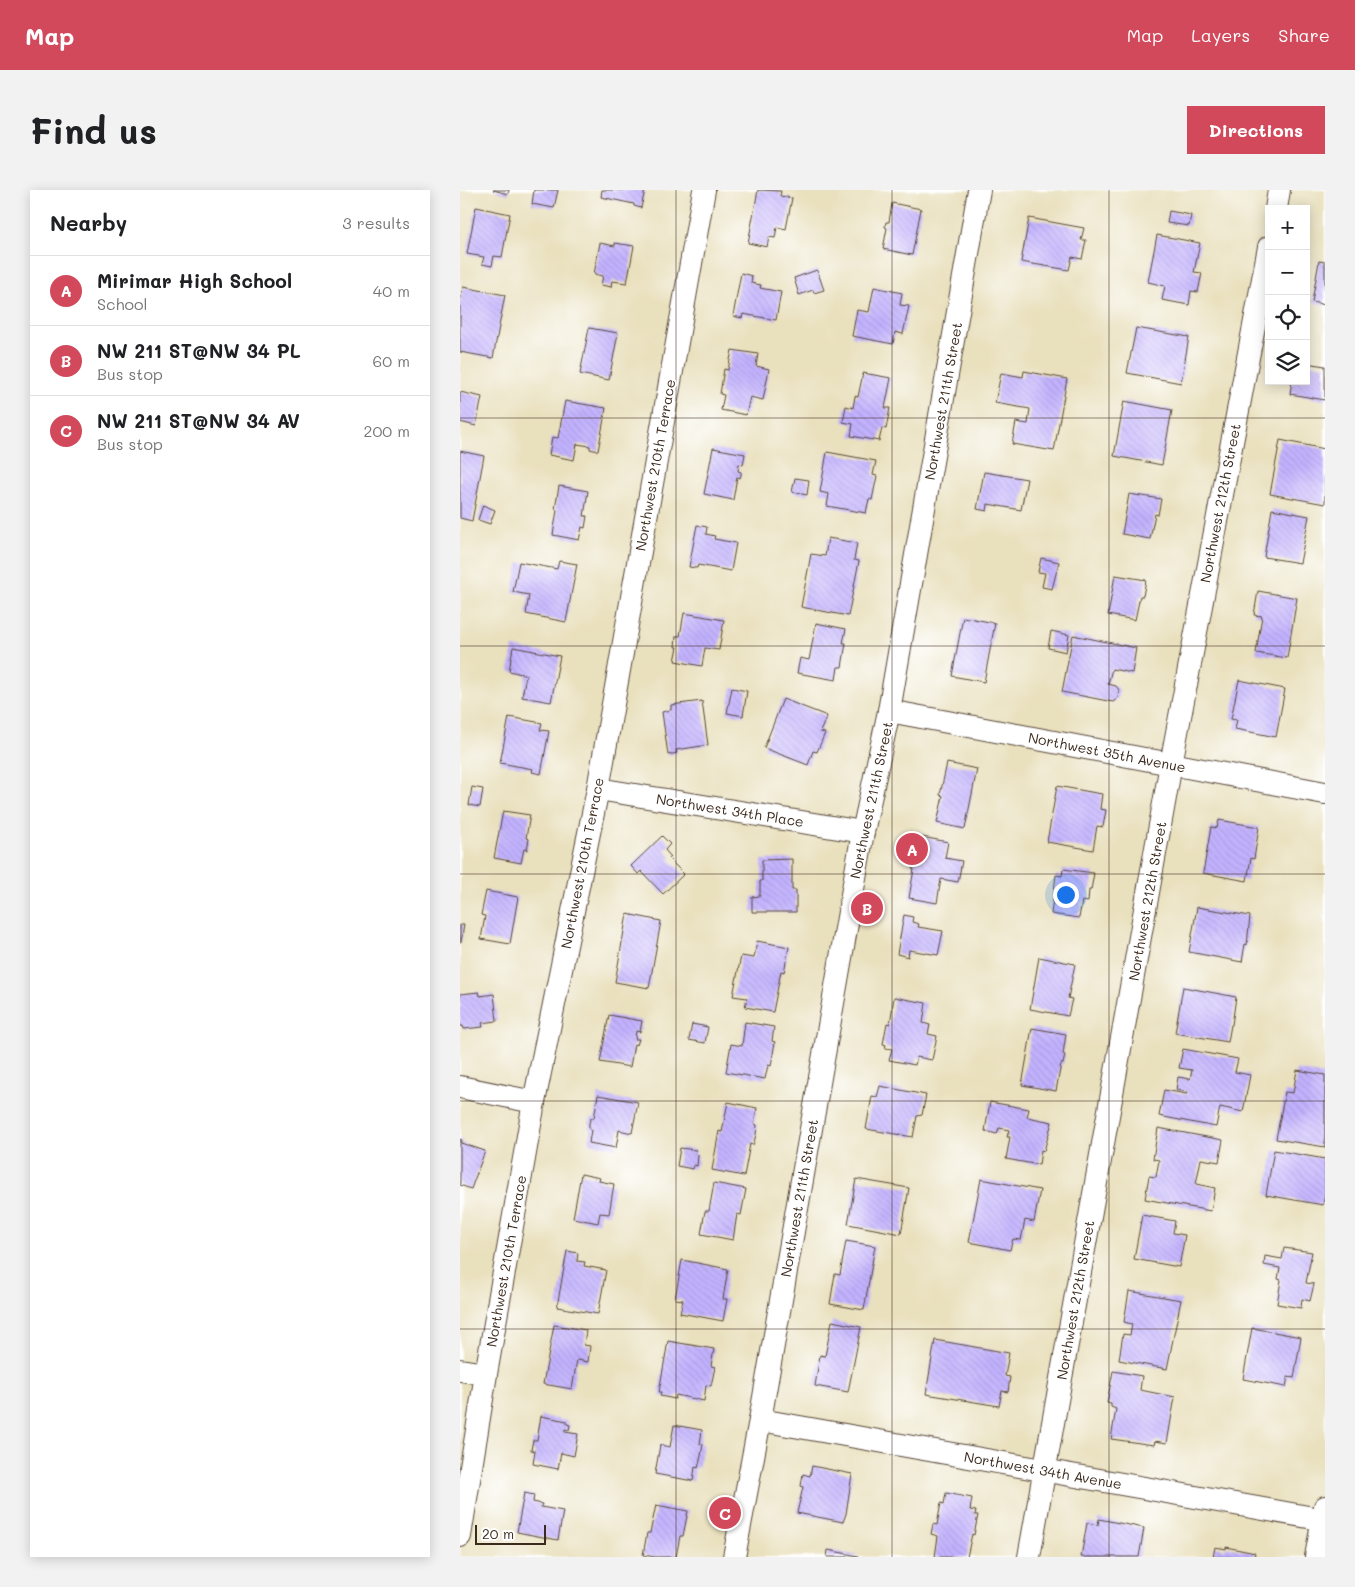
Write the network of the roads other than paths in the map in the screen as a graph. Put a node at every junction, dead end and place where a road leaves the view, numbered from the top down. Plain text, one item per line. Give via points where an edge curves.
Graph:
1 (704, 190) edge
2 (979, 190) edge
3 (1279, 190) edge
4 (1277, 205) edge
5 (1268, 250) edge
6 (889, 711) junction
7 (1172, 764) junction
8 (598, 789) junction
9 (1325, 793) edge
10 (862, 832) junction
11 (460, 1087) edge
12 (534, 1102) junction
13 (460, 1370) edge
14 (486, 1374) junction
15 (760, 1420) junction
16 (1045, 1470) junction
17 (1324, 1516) edge
18 (460, 1536) edge
19 (734, 1557) edge
20 (1029, 1557) edge
21 (1316, 1557) edge

1 - 8 street, Northwest 210th Terrace
2 - 6 street, Northwest 211th Street
3 - 4 street
5 - 7 street, Northwest 212th Street
6 - 7 street, Northwest 35th Avenue
6 - 10 street, Northwest 211th Street
7 - 9 street, Northwest 35th Avenue
7 - 16 street, Northwest 212th Street
8 - 10 street, Northwest 34th Place
8 - 12 street, Northwest 210th Terrace
10 - 15 street, Northwest 211th Street
11 - 12 street
12 - 14 street, Northwest 210th Terrace
13 - 14 street
14 - 18 street, Northwest 210th Terrace
15 - 16 street, Northwest 34th Avenue
15 - 19 street, Northwest 211th Street
16 - 17 street, Northwest 34th Avenue
16 - 20 street, Northwest 212th Street
17 - 21 street

